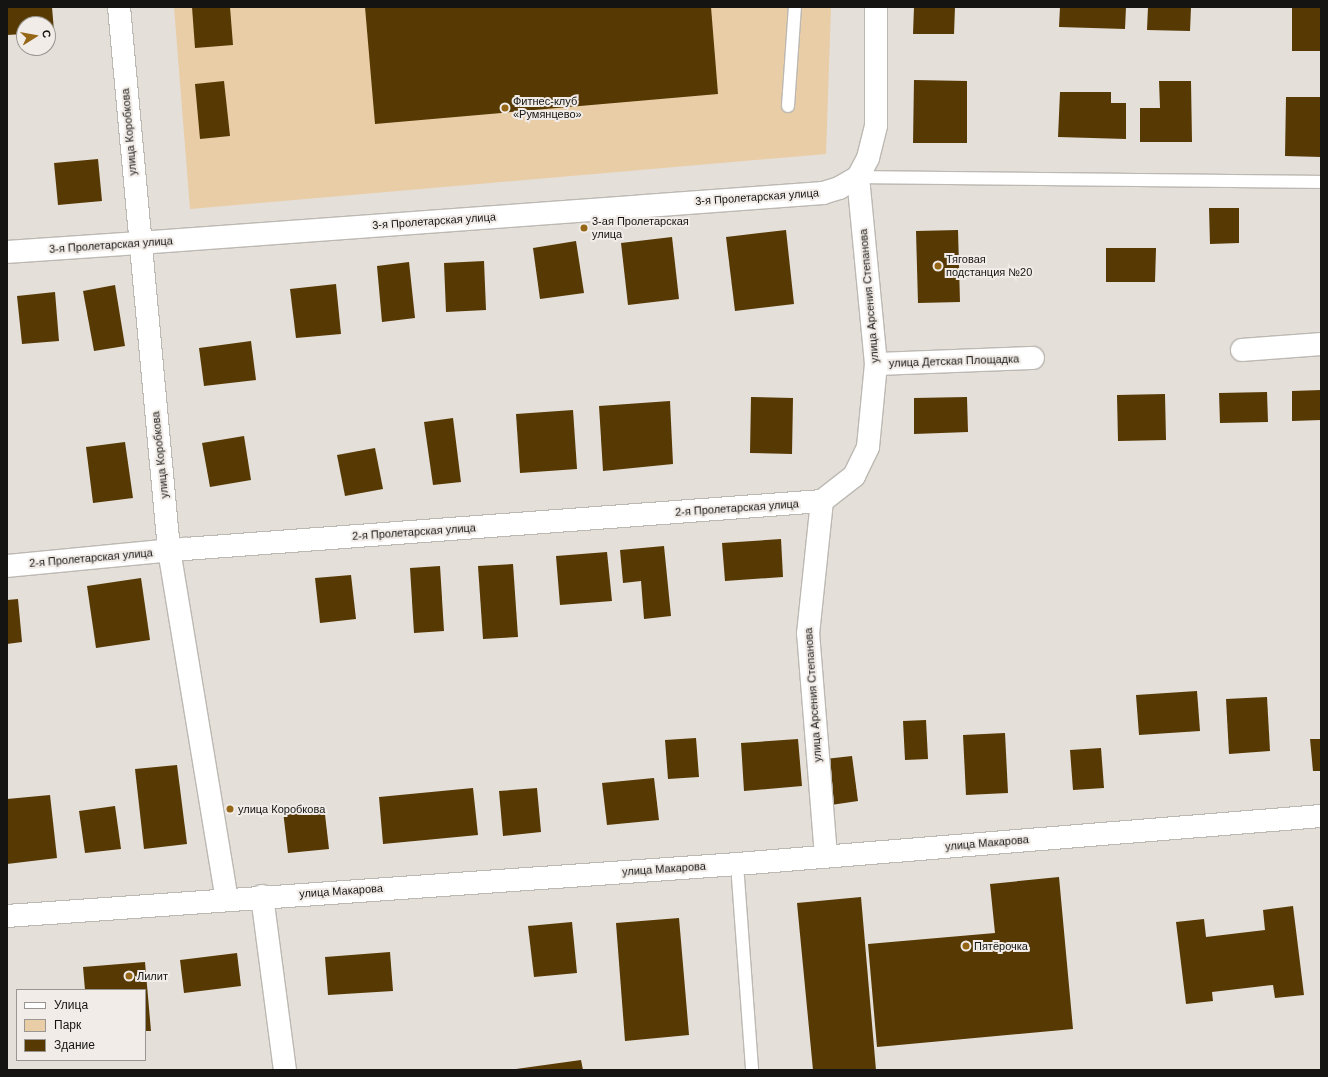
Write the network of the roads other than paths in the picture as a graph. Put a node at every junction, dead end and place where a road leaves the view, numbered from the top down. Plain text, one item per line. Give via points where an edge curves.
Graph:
1 (119, 7) edge
2 (795, 7) edge
3 (876, 7) edge
4 (788, 106) dead end
5 (858, 177) junction
6 (1321, 182) edge
7 (139, 243) junction
8 (7, 252) edge
9 (1321, 344) edge
10 (1242, 350) dead end
11 (1033, 358) dead end
12 (876, 364) junction
13 (822, 501) junction
14 (169, 550) junction
15 (7, 566) edge
16 (1321, 816) edge
17 (826, 856) junction
18 (737, 864) junction
19 (262, 896) junction
20 (227, 899) junction
21 (7, 916) edge
22 (285, 1070) edge
23 (752, 1070) edge

1 - 7 street, улица Коробкова
2 - 4 lane
3 - 5 street via 876,125 868,158
5 - 6 lane
5 - 7 street, 3-я Пролетарская улица via 822,193
5 - 12 street, улица Арсения Степанова
7 - 8 street, 3-я Пролетарская улица
7 - 14 street, улица Коробкова
9 - 10 street
11 - 12 street, улица Детская Площадка
12 - 13 street, улица Арсения Степанова via 868,447 854,476
13 - 14 street, 2-я Пролетарская улица
13 - 17 street, улица Арсения Степанова via 808,634
14 - 15 street, 2-я Пролетарская улица
14 - 20 street, улица Коробкова
16 - 17 street, улица Макарова
17 - 18 street, улица Макарова
18 - 19 street, улица Макарова
18 - 23 lane
19 - 20 street, улица Макарова
19 - 22 street
20 - 21 street, улица Макарова

